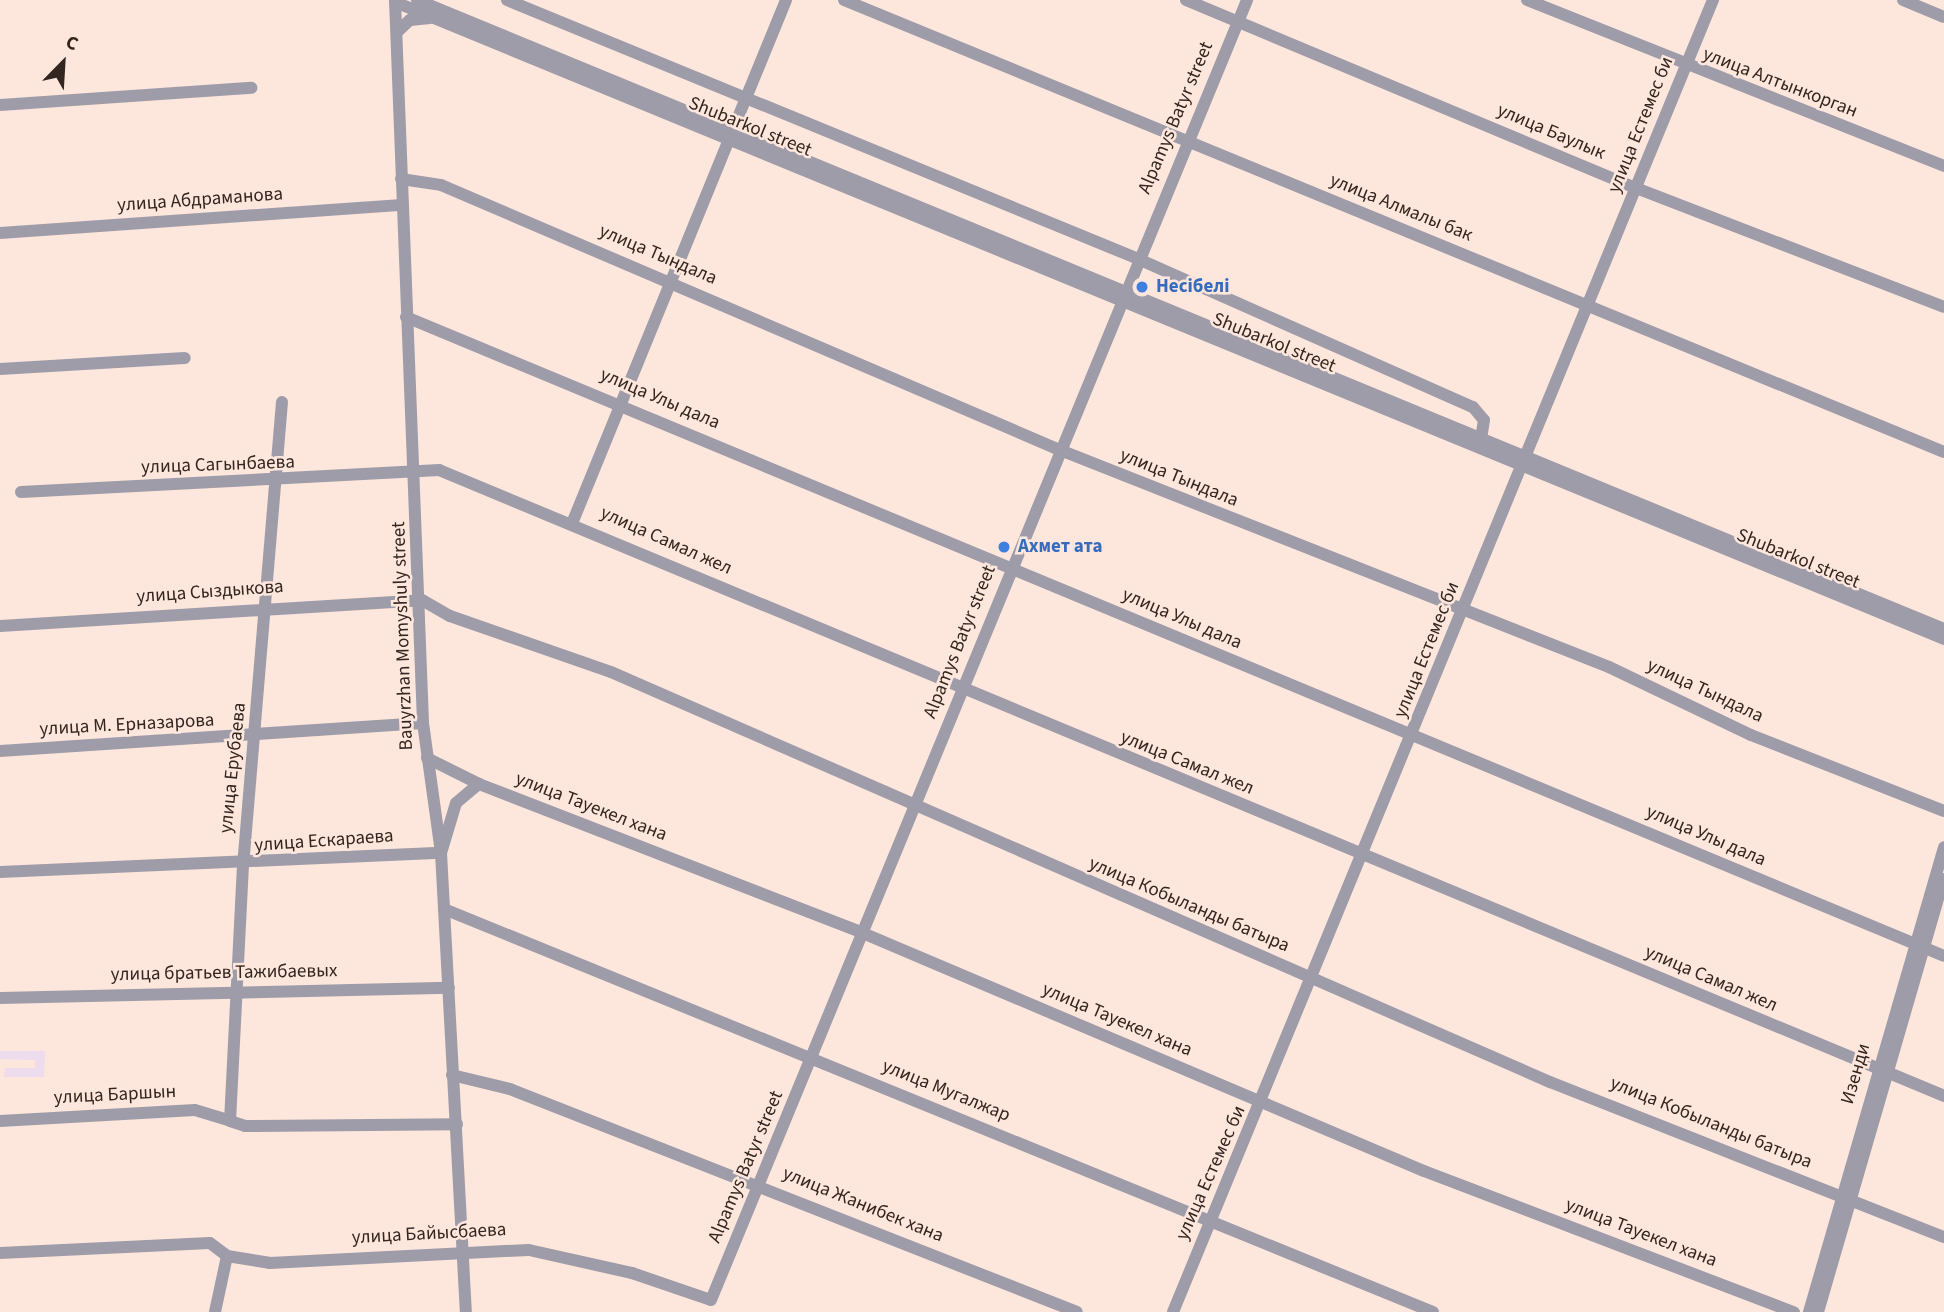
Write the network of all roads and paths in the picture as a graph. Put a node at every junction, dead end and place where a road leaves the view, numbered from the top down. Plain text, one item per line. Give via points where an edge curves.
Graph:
1 (416, 0) edge
2 (429, 0) edge
3 (508, 0) edge
4 (786, 0) edge
5 (844, 0) edge
6 (1186, 0) edge
7 (1247, 0) edge
8 (1527, 0) edge
9 (1713, 0) edge
10 (1903, 0) edge
11 (395, 1) edge
12 (447, 13) junction
13 (1944, 17) edge
14 (435, 18) junction
15 (1237, 22) junction
16 (397, 32) junction
17 (1686, 67) junction
18 (251, 88) dead end
19 (744, 101) junction
20 (0, 105) edge
21 (729, 134) junction
22 (1187, 140) junction
23 (1944, 166) edge
24 (401, 179) junction
25 (1636, 188) junction
26 (402, 205) junction
27 (0, 233) edge
28 (1136, 258) junction
29 (671, 281) junction
30 (1121, 295) junction
31 (1588, 306) junction
32 (1944, 307) edge
33 (406, 317) junction
34 (185, 358) dead end
35 (0, 369) edge
36 (282, 402) dead end
37 (617, 402) junction
38 (1481, 438) junction
39 (1060, 450) junction
40 (1944, 452) edge
41 (1523, 460) junction
42 (416, 475) junction
43 (277, 482) junction
44 (21, 492) dead end
45 (573, 522) junction
46 (1011, 568) junction
47 (422, 600) junction
48 (269, 607) junction
49 (1463, 613) junction
50 (0, 626) edge
51 (1943, 634) edge
52 (959, 691) junction
53 (423, 723) junction
54 (1413, 736) junction
55 (255, 738) junction
56 (0, 751) edge
57 (427, 758) junction
58 (479, 784) junction
59 (914, 809) junction
60 (1944, 811) edge
61 (1944, 847) edge
62 (441, 853) junction
63 (1364, 855) junction
64 (243, 865) junction
65 (0, 872) edge
66 (1944, 879) edge
67 (444, 909) junction
68 (866, 934) junction
69 (1919, 946) junction
70 (1944, 956) edge
71 (1313, 981) junction
72 (449, 988) junction
73 (238, 992) junction
74 (0, 998) edge
75 (814, 1059) junction
76 (1881, 1071) junction
77 (452, 1075) junction
78 (1944, 1096) edge
79 (1263, 1103) junction
80 (0, 1121) edge
81 (230, 1121) junction
82 (457, 1124) junction
83 (759, 1184) junction
84 (1845, 1198) junction
85 (1210, 1217) junction
86 (1944, 1237) edge
87 (461, 1249) junction
88 (0, 1254) edge
89 (227, 1255) junction
90 (711, 1300) joint
91 (215, 1312) edge
92 (466, 1312) edge
93 (1077, 1312) edge
94 (1173, 1312) edge
95 (1433, 1312) edge
96 (1794, 1312) edge
97 (1809, 1312) edge
98 (1818, 1312) edge

1 - 12 street, Shubarkol street
2 - 12 street
3 - 19 street, Shubarkol street
4 - 19 street
5 - 22 street, улица Алмалы бак
6 - 15 street, улица Баулык
7 - 15 street, Alpamys Batyr street
8 - 17 street, улица Алтынкорган
9 - 17 street, улица Естемес би
10 - 13 street
11 - 14 street, Shubarkol street
11 - 16 street, Bauyrzhan Momyshuly street
12 - 21 street, Shubarkol street
14 - 16 street via 410,20
14 - 21 street, Shubarkol street
15 - 22 street, Alpamys Batyr street
15 - 25 street, улица Баулык
16 - 24 street, Bauyrzhan Momyshuly street
17 - 23 street, улица Алтынкорган
17 - 25 street, улица Естемес би
18 - 20 street
19 - 21 street
19 - 28 street, Shubarkol street
21 - 29 street
21 - 30 street, Shubarkol street
22 - 28 street, Alpamys Batyr street
22 - 31 street, улица Алмалы бак
24 - 26 street, Bauyrzhan Momyshuly street
24 - 29 street, улица Тындала via 441,186
25 - 31 street, улица Естемес би
25 - 32 street, улица Баулык
26 - 27 street, улица Абдраманова
26 - 33 street, Bauyrzhan Momyshuly street
28 - 30 street, Alpamys Batyr street
28 - 38 street, Shubarkol street via 1481,411
29 - 37 street
29 - 39 street, улица Тындала
30 - 38 street, Shubarkol street
30 - 39 street, Alpamys Batyr street
30 - 41 street, Shubarkol street
31 - 40 street, улица Алмалы бак
31 - 41 street, улица Естемес би
33 - 37 street, улица Улы дала
33 - 42 street, Bauyrzhan Momyshuly street
34 - 35 street
36 - 43 street, улица Ерубаева
37 - 45 street
37 - 46 street, улица Улы дала
38 - 41 street, Shubarkol street
39 - 46 street, Alpamys Batyr street
39 - 49 street, улица Тындала
41 - 49 street, улица Естемес би
41 - 51 street, Shubarkol street
42 - 43 street, улица Сагынбаева
42 - 45 street, улица Самал жел via 439,470
42 - 47 street, Bauyrzhan Momyshuly street
43 - 44 street, улица Сагынбаева
43 - 48 street, улица Ерубаева
45 - 52 street, улица Самал жел
46 - 52 street, Alpamys Batyr street
46 - 54 street, улица Улы дала
47 - 48 street, улица Сыздыкова
47 - 53 street, Bauyrzhan Momyshuly street
47 - 59 street, улица Кобыланды батыра via 485,630 611,672
48 - 50 street, улица Сыздыкова
48 - 55 street, улица Ерубаева
49 - 54 street, улица Естемес би
49 - 60 street, улица Тындала via 1609,667 1751,735
52 - 59 street, Alpamys Batyr street
52 - 63 street, улица Самал жел
53 - 55 street, улица М. Ерназарова
53 - 57 street, Bauyrzhan Momyshuly street
54 - 63 street, улица Естемес би
54 - 69 street, улица Улы дала
55 - 56 street, улица М. Ерназарова
55 - 64 street, улица Ерубаева
57 - 58 street, улица Тауекел хана
57 - 62 street, Bauyrzhan Momyshuly street
58 - 62 street via 456,803
58 - 68 street, улица Тауекел хана
59 - 68 street, Alpamys Batyr street
59 - 71 street, улица Кобыланды батыра
61 - 69 street, Изенди
62 - 64 street, улица Ескараева
62 - 67 street, Bauyrzhan Momyshuly street
63 - 71 street, улица Естемес би
63 - 76 street, улица Самал жел
64 - 65 street, улица Ескараева
64 - 73 street, улица Ерубаева
66 - 69 street, Изенди
67 - 72 street, Bauyrzhan Momyshuly street
67 - 75 street, улица Мугалжар
68 - 75 street, Alpamys Batyr street
68 - 79 street, улица Тауекел хана
69 - 70 street, улица Улы дала
69 - 76 street, Изенди
71 - 79 street, улица Естемес би
71 - 84 street, улица Кобыланды батыра
72 - 73 street, улица братьев Тажибаевых
72 - 77 street, Bauyrzhan Momyshuly street
73 - 74 street, улица братьев Тажибаевых
73 - 81 street, улица Ерубаева
75 - 83 street, Alpamys Batyr street
75 - 85 street, улица Мугалжар
76 - 78 street, улица Самал жел
76 - 84 street, Изенди
77 - 82 street, Bauyrzhan Momyshuly street
77 - 83 street, улица Жанибек хана via 510,1088
79 - 85 street, улица Естемес би
79 - 96 street, улица Тауекел хана
80 - 81 street, улица Баршын via 195,1110
81 - 82 street via 245,1126
82 - 87 street, Bauyrzhan Momyshuly street
83 - 90 street, Alpamys Batyr street
83 - 93 street, улица Жанибек хана
84 - 86 street, улица Кобыланды батыра
84 - 97 street, Изенди
84 - 98 street, Изенди
85 - 94 street, улица Естемес би
85 - 95 street, улица Мугалжар
87 - 89 street, улица Байысбаева via 270,1263
87 - 90 street, улица Байысбаева via 529,1250 632,1273
87 - 92 street, Bauyrzhan Momyshuly street
88 - 89 street via 210,1243
89 - 91 street

